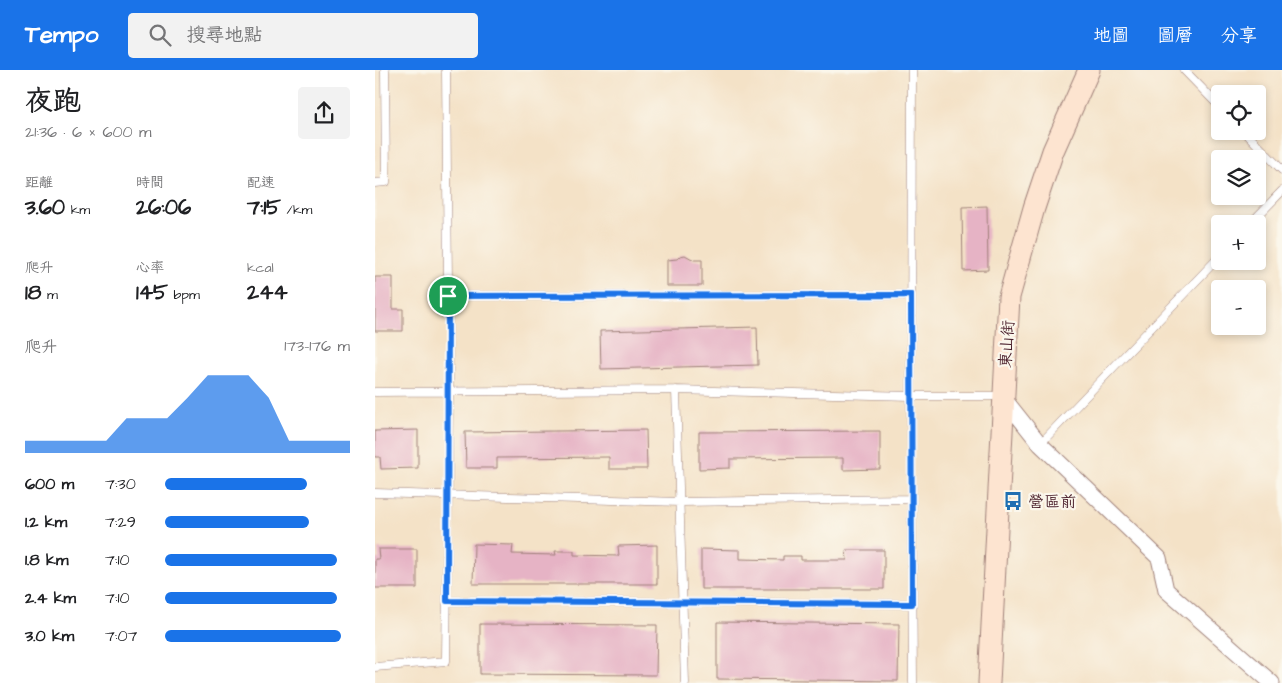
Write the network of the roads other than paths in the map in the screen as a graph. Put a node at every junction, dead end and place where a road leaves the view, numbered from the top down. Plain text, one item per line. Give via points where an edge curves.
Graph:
1 (385, 70) edge
2 (446, 70) edge
3 (912, 70) edge
4 (1089, 70) edge
5 (1184, 70) edge
6 (1211, 98) edge
7 (1253, 140) edge
8 (1282, 170) edge
9 (375, 182) edge
10 (1282, 191) edge
11 (1259, 215) edge
12 (1211, 265) edge
13 (911, 295) junction
14 (448, 296) junction
15 (676, 390) junction
16 (375, 392) edge
17 (449, 392) junction
18 (911, 396) junction
19 (1002, 396) junction
20 (1040, 444) junction
21 (375, 493) edge
22 (448, 496) junction
23 (911, 499) junction
24 (679, 502) junction
25 (447, 601) junction
26 (682, 603) junction
27 (912, 604) junction
28 (991, 631) junction
29 (375, 667) edge
30 (685, 683) edge
31 (913, 683) edge
32 (989, 683) edge
33 (999, 683) edge
34 (1272, 683) edge

1 - 9 lane via 386,182
2 - 14 lane
3 - 13 lane
4 - 19 main road, 東山街 via 1053,151 1012,288
5 - 6 lane
7 - 8 lane
10 - 11 lane
12 - 20 lane
13 - 14 lane
13 - 18 lane
14 - 17 lane
15 - 17 lane
15 - 18 lane
15 - 24 lane
16 - 17 lane
17 - 22 lane
18 - 19 lane
18 - 23 lane
19 - 20 street
19 - 28 main road, 東山街
20 - 34 street via 1159,558 1166,590
21 - 22 lane
22 - 24 lane
22 - 25 lane
23 - 24 lane
23 - 27 lane
24 - 26 lane
25 - 26 lane
25 - 29 lane via 446,662
26 - 27 lane
26 - 30 lane
27 - 31 lane
28 - 32 main road, 東山街
28 - 33 main road, 東山街

